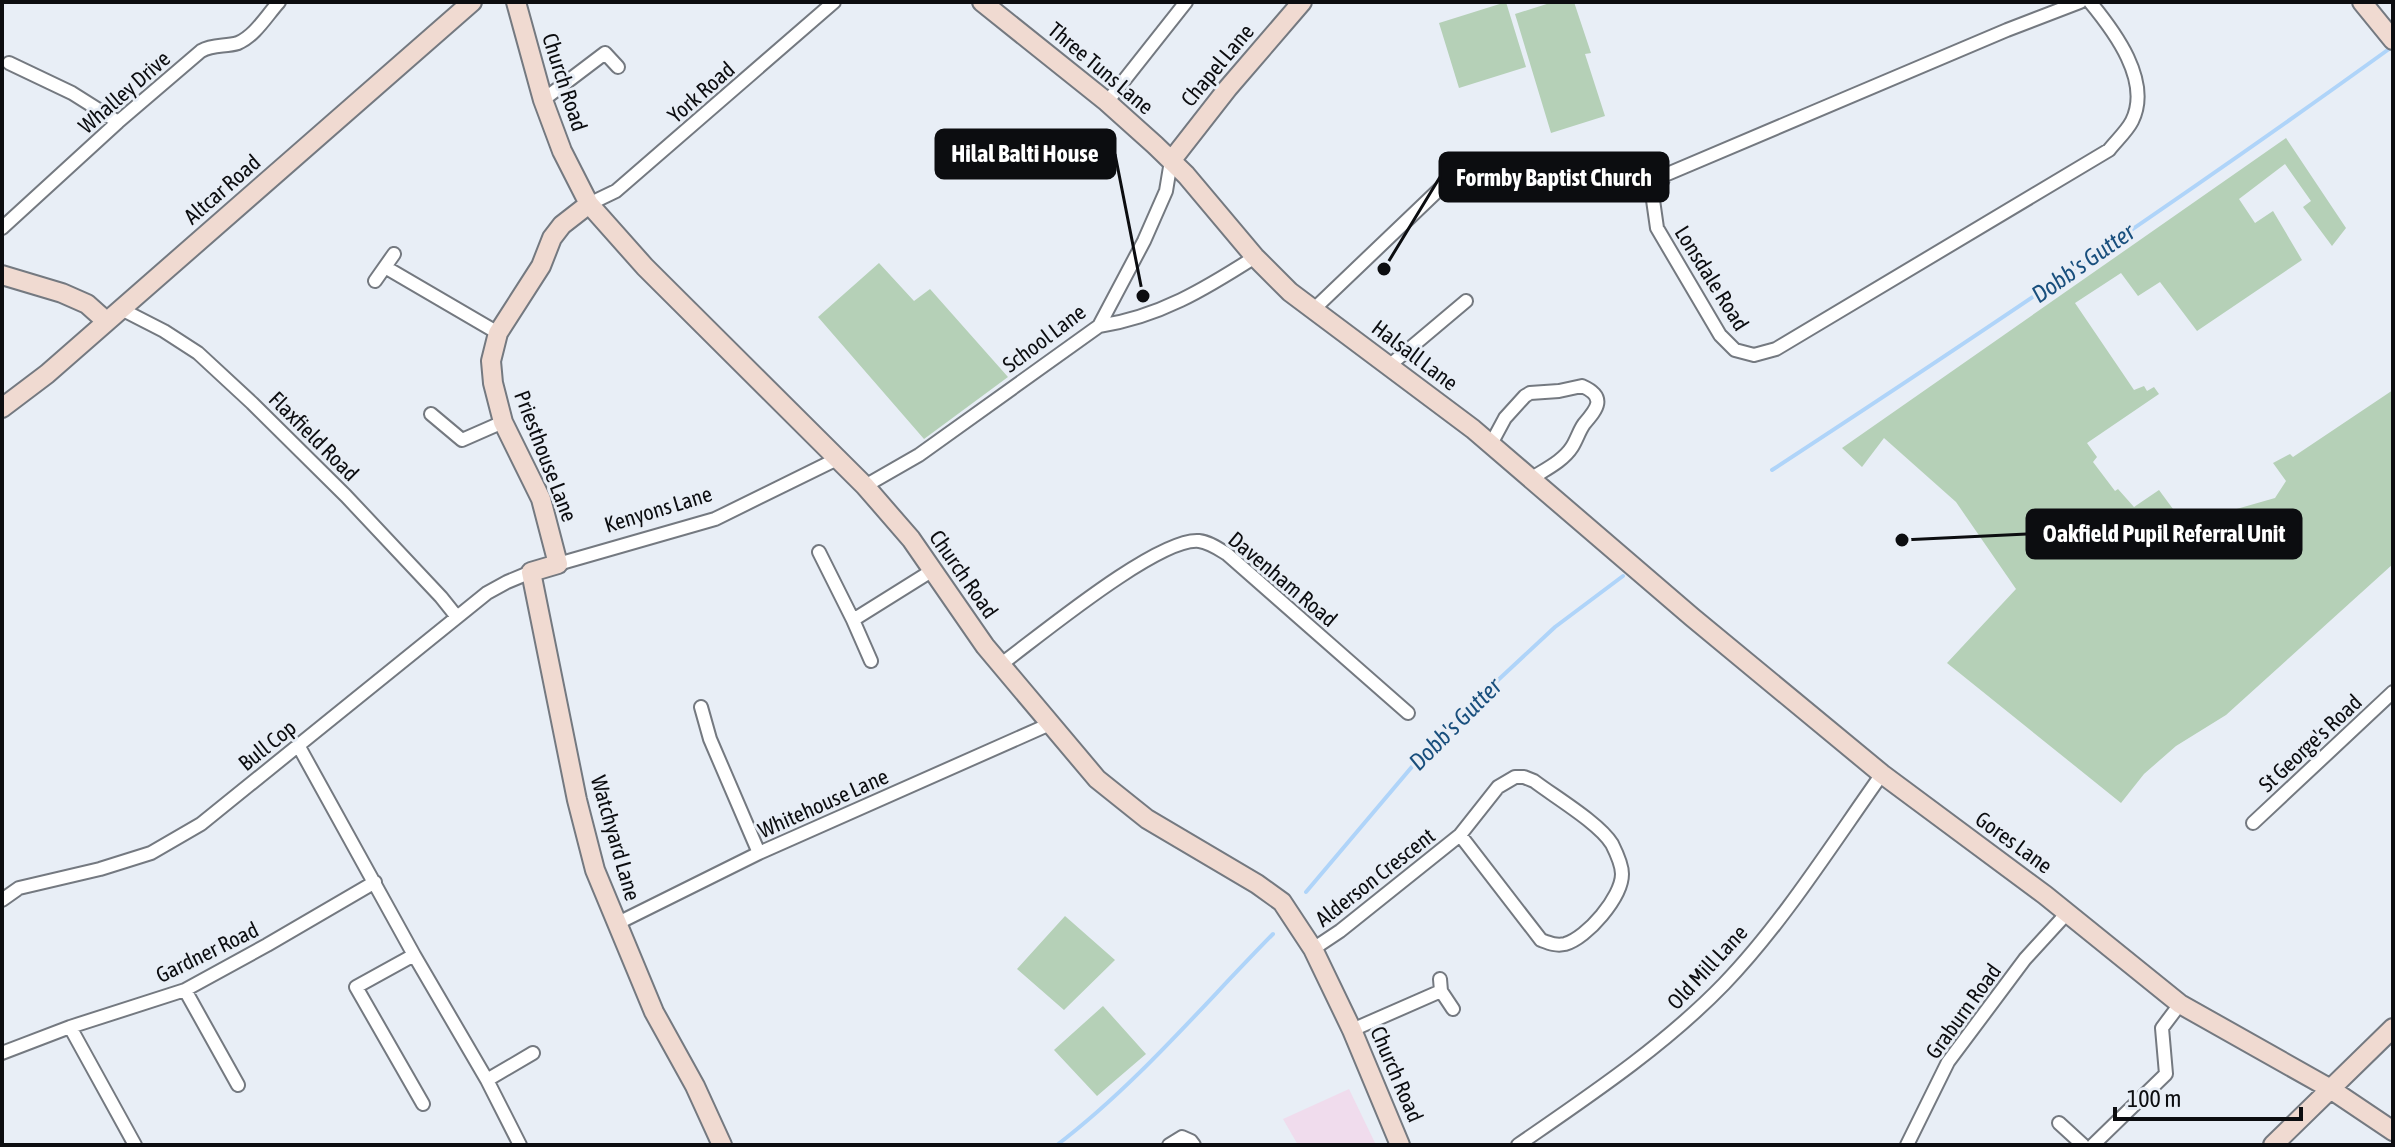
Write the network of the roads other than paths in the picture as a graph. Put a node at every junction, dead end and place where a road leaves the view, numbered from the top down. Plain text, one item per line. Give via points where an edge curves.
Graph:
1 (279, 2) edge
2 (472, 2) edge
3 (516, 2) edge
4 (834, 2) edge
5 (982, 2) edge
6 (1186, 2) edge
7 (1302, 2) edge
8 (2080, 2) edge
9 (2090, 2) edge
10 (2362, 2) edge
11 (2393, 40) edge
12 (35, 58) dead end
13 (9, 63) dead end
14 (618, 67) dead end
15 (28, 71) junction
16 (543, 100) junction
17 (1107, 102) junction
18 (118, 122) junction
19 (1171, 161) junction
20 (1186, 175) joint
21 (1448, 181) dead end
22 (589, 204) junction
23 (2, 228) edge
24 (394, 254) dead end
25 (1255, 257) junction
26 (385, 267) junction
27 (2, 275) edge
28 (375, 281) dead end
29 (1466, 301) dead end
30 (121, 309) junction
31 (1313, 310) junction
32 (106, 321) junction
33 (1099, 326) junction
34 (498, 333) junction
35 (1390, 365) junction
36 (2, 408) edge
37 (431, 414) dead end
38 (503, 422) junction
39 (1491, 444) junction
40 (837, 459) junction
41 (1532, 478) junction
42 (865, 486) junction
43 (819, 552) dead end
44 (1628, 561) joint
45 (558, 564) junction
46 (933, 570) junction
47 (531, 572) junction
48 (457, 617) junction
49 (853, 620) junction
50 (871, 661) dead end
51 (1000, 665) junction
52 (2393, 692) edge
53 (701, 707) dead end
54 (1408, 713) dead end
55 (1050, 724) junction
56 (298, 745) junction
57 (1882, 774) junction
58 (2253, 823) dead end
59 (1460, 835) junction
60 (759, 853) junction
61 (375, 882) junction
62 (2, 900) edge
63 (2068, 912) junction
64 (616, 924) junction
65 (1313, 949) junction
66 (414, 955) junction
67 (185, 990) junction
68 (2180, 1004) junction
69 (1453, 1009) dead end
70 (70, 1027) junction
71 (2393, 1028) edge
72 (1352, 1030) junction
73 (2, 1053) edge
74 (533, 1053) dead end
75 (487, 1080) junction
76 (238, 1085) dead end
77 (2329, 1088) junction
78 (423, 1104) dead end
79 (2059, 1123) dead end
80 (2393, 1131) edge
81 (135, 1145) edge
82 (520, 1145) edge
83 (722, 1145) edge
84 (1169, 1145) edge
85 (1194, 1145) edge
86 (1400, 1145) edge
87 (1519, 1145) edge
88 (1907, 1145) edge
89 (2083, 1145) edge
90 (2093, 1145) edge
91 (2273, 1145) edge

1 - 18 street, Whalley Drive via 249,36 201,51
2 - 30 street, Altcar Road
3 - 16 street, Church Road
4 - 22 street, York Road via 616,191
5 - 17 street, Three Tuns Lane
6 - 17 street
7 - 19 street, Chapel Lane
8 - 9 street, Lonsdale Road via 1665,175 1653,200 1657,228 1720,335 1735,350 1754,355 1776,349 2109,150 2133,120 2138,93 2132,66
10 - 11 street
12 - 15 street
13 - 15 street
14 - 16 street via 605,53
15 - 18 street
16 - 22 street, Church Road
17 - 19 street, Three Tuns Lane
18 - 23 street, Whalley Drive
19 - 20 street, Three Tuns Lane
19 - 33 street, School Lane via 1166,191
20 - 25 street, Halsall Lane
21 - 31 street
22 - 34 street, Priesthouse Lane via 552,238 541,266
22 - 40 street, Church Road
24 - 26 street
25 - 31 street, Halsall Lane
25 - 33 street via 1172,306
26 - 28 street
26 - 34 street
27 - 32 street via 87,304
29 - 35 street
30 - 32 street, Altcar Road
30 - 48 street, Flaxfield Road via 198,353 346,496
31 - 35 street, Halsall Lane
32 - 36 street, Altcar Road
33 - 42 street, School Lane via 919,455
34 - 38 street, Priesthouse Lane via 491,361
35 - 39 street, Halsall Lane
37 - 38 street via 462,440
38 - 45 street, Priesthouse Lane via 541,499
39 - 41 street, Halsall Lane
39 - 41 street via 1505,418 1530,393 1582,386 1590,390 1598,403 1596,412 1564,456
40 - 42 street, Church Road
40 - 45 street, Kenyons Lane via 715,519
41 - 44 street, Halsall Lane
42 - 46 street, Church Road
43 - 49 street
44 - 57 street, Gores Lane
45 - 47 street, Kenyons Lane
46 - 49 street
46 - 51 street, Church Road
47 - 48 street, Bull Cop via 487,593
47 - 64 street, Watchyard Lane via 577,800
48 - 56 street, Bull Cop
49 - 50 street
51 - 54 street, Davenham Road via 1146,560 1173,546 1199,541 1227,554
51 - 55 street, Church Road
52 - 58 street, St George's Road
53 - 60 street
55 - 60 street, Whitehouse Lane
55 - 65 street, Church Road via 1097,779 1132,808 1282,902
56 - 61 street
56 - 62 street, Bull Cop via 201,824 151,853 19,888
57 - 63 street, Gores Lane
57 - 87 street, Old Mill Lane via 1726,982 1672,1033
59 - 59 street, Alderson Crescent via 1498,787 1524,777 1603,832 1623,872 1619,889 1610,907 1579,937 1554,945 1541,940
59 - 65 street, Alderson Crescent
60 - 64 street, Whitehouse Lane
61 - 66 street
61 - 67 street, Gardner Road
63 - 68 street, Gores Lane
63 - 88 street, Graburn Road via 2025,959 1948,1062
64 - 83 street, Watchyard Lane
65 - 72 street, Church Road
66 - 75 street
66 - 78 street via 356,987
67 - 70 street, Gardner Road
67 - 76 street
68 - 77 street, Gores Lane
68 - 90 street via 2162,1028 2166,1074
69 - 72 street via 1441,985
70 - 73 street, Gardner Road
70 - 81 street
71 - 77 street
72 - 86 street, Church Road
74 - 75 street
75 - 82 street
77 - 80 street, Gores Lane
77 - 91 street
79 - 89 street
84 - 85 street via 1182,1137

